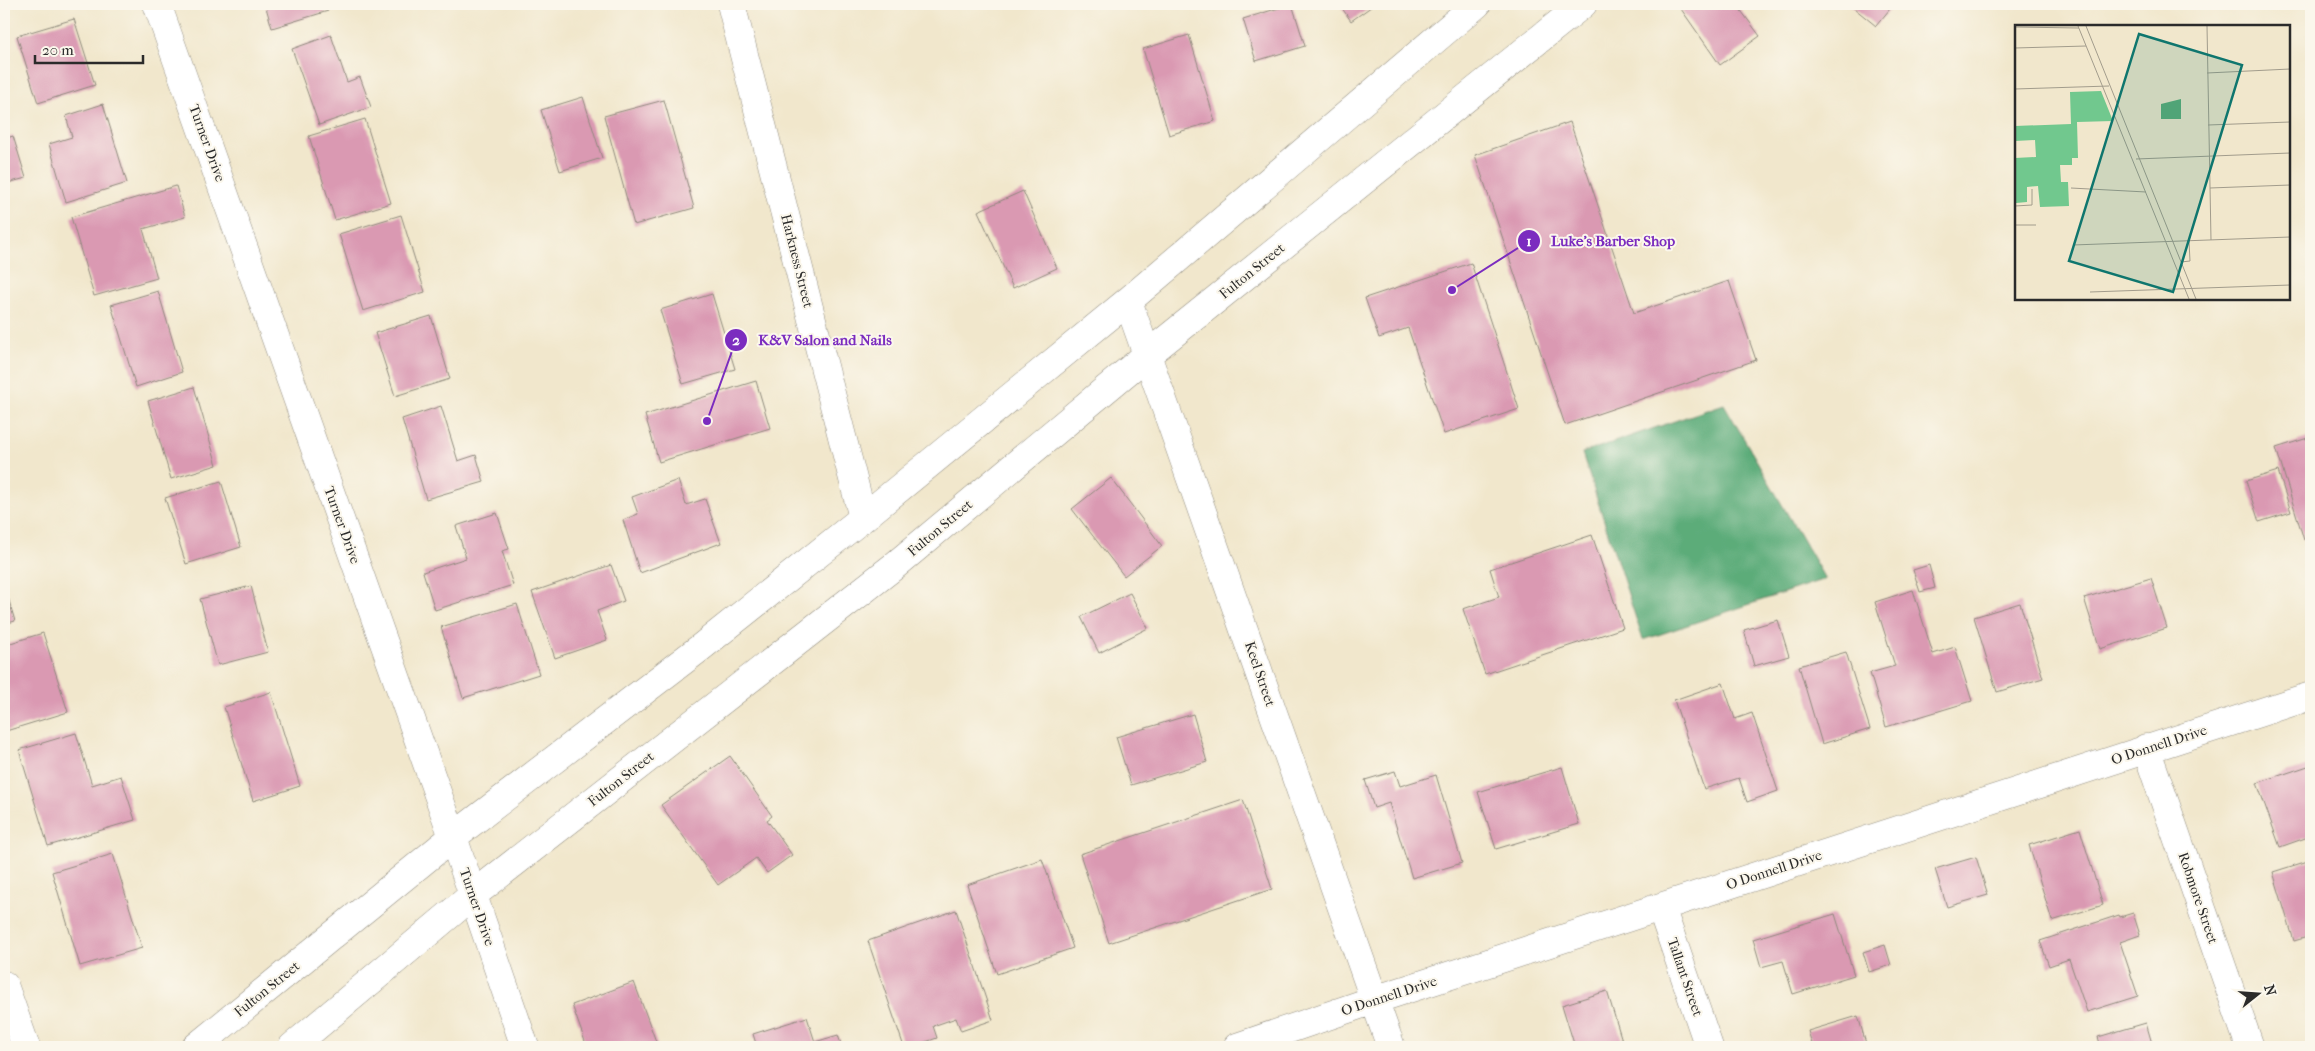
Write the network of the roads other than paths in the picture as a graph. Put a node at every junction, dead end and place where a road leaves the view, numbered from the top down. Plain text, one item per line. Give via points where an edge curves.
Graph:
1 (157, 4) edge
2 (731, 4) edge
3 (1477, 4) edge
4 (1583, 4) edge
5 (1128, 301) junction
6 (1148, 355) junction
7 (863, 518) junction
8 (2311, 696) edge
9 (2146, 748) junction
10 (453, 837) junction
11 (473, 895) junction
12 (1661, 907) junction
13 (4, 985) edge
14 (1374, 1000) junction
15 (299, 1045) edge
16 (26, 1047) edge
17 (196, 1047) edge
18 (525, 1047) edge
19 (1237, 1047) edge
20 (1391, 1047) edge
21 (1709, 1047) edge
22 (2250, 1047) edge

1 - 10 street, Turner Drive
2 - 7 street, Harkness Street
3 - 5 street, Fulton Street
4 - 6 street, Fulton Street
5 - 6 street, Keel Street
5 - 7 street, Fulton Street
6 - 11 street, Fulton Street via 893,567
6 - 14 street, Keel Street
7 - 10 street, Fulton Street via 700,648
8 - 9 street, O Donnell Drive
9 - 12 street, O Donnell Drive
9 - 22 street, Robmore Street
10 - 11 street, Turner Drive
10 - 17 street, Fulton Street
11 - 15 street, Fulton Street
11 - 18 street, Turner Drive
12 - 14 street, O Donnell Drive
12 - 21 street, Tallant Street
13 - 16 street
14 - 19 street, O Donnell Drive
14 - 20 street, Keel Street

